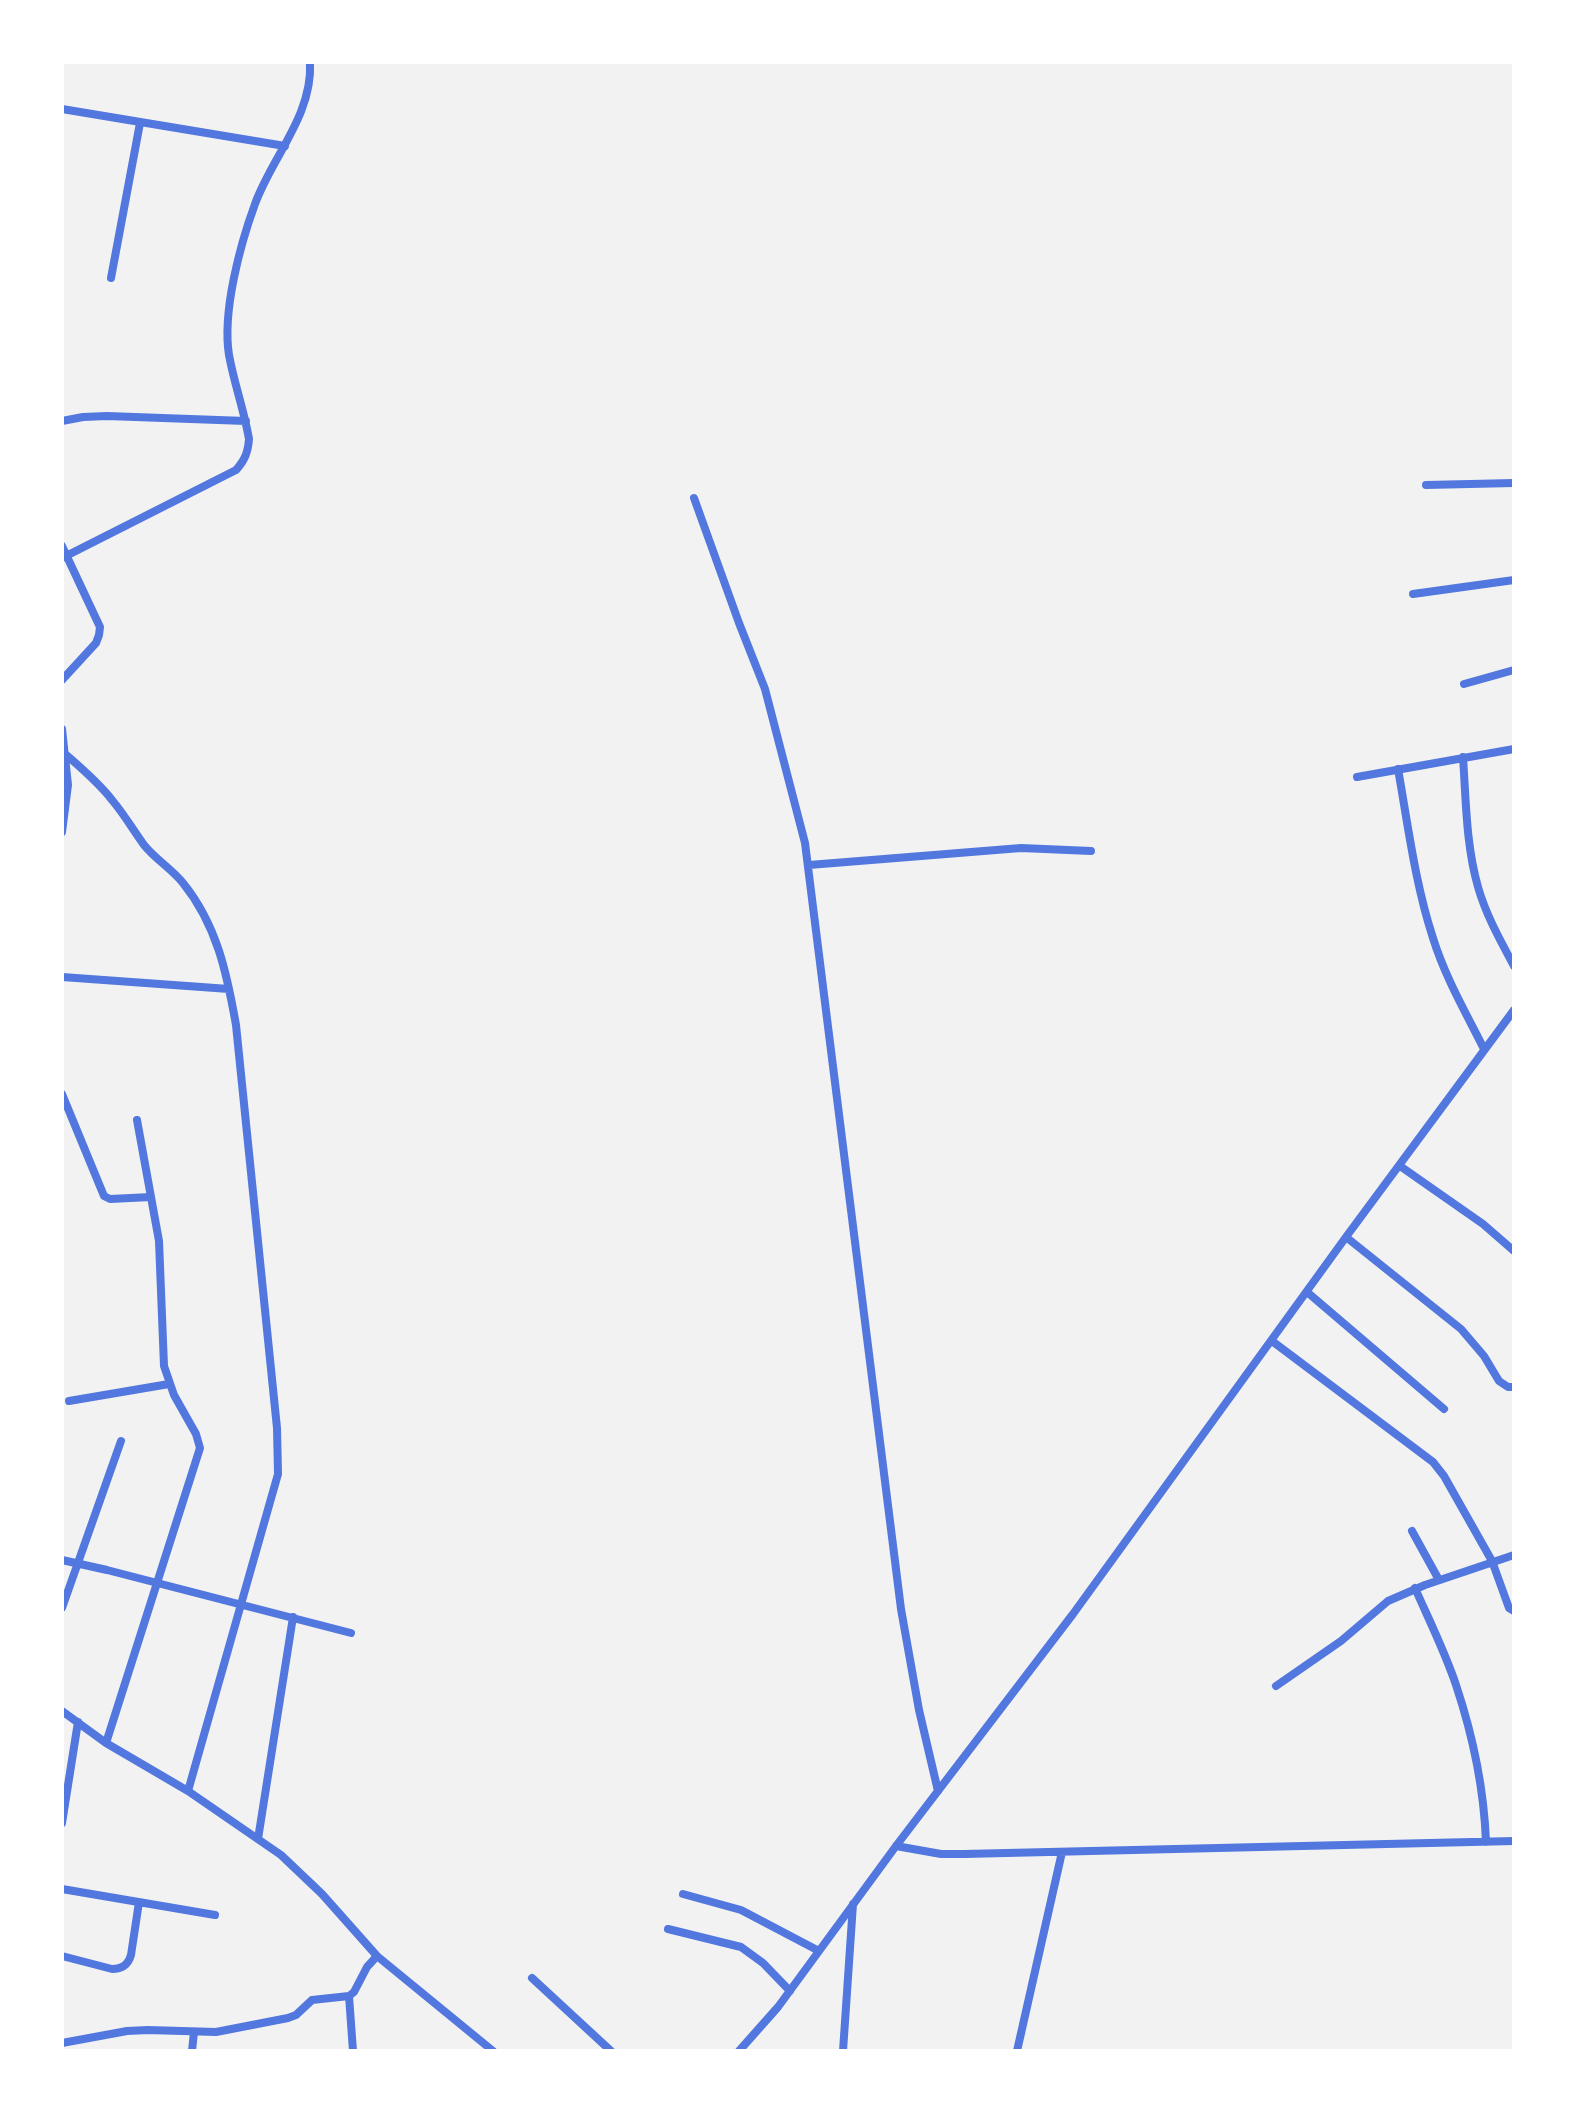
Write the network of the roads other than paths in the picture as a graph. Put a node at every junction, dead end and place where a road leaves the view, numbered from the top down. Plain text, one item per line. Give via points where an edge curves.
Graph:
1 (310, 62) edge
2 (62, 109) edge
3 (140, 123) junction
4 (285, 146) junction
5 (111, 278) dead end
6 (62, 421) edge
7 (246, 421) junction
8 (1514, 483) edge
9 (1426, 485) dead end
10 (694, 498) dead end
11 (62, 546) edge
12 (64, 557) edge
13 (1514, 580) edge
14 (1413, 594) dead end
15 (1514, 670) edge
16 (62, 680) edge
17 (1464, 684) dead end
18 (62, 729) edge
19 (1514, 749) edge
20 (64, 753) junction
21 (1463, 757) junction
22 (1398, 769) junction
23 (1357, 777) dead end
24 (62, 832) edge
25 (1091, 851) dead end
26 (809, 865) junction
27 (1514, 966) edge
28 (62, 977) edge
29 (229, 989) junction
30 (1514, 1010) edge
31 (1484, 1049) junction
32 (62, 1094) edge
33 (137, 1120) dead end
34 (1400, 1166) junction
35 (151, 1197) junction
36 (1346, 1237) junction
37 (1514, 1251) edge
38 (1307, 1292) junction
39 (1272, 1341) junction
40 (169, 1384) junction
41 (1514, 1387) edge
42 (69, 1401) dead end
43 (1444, 1409) dead end
44 (121, 1441) dead end
45 (1412, 1531) dead end
46 (1514, 1555) edge
47 (62, 1560) edge
48 (1492, 1561) junction
49 (78, 1564) junction
50 (1439, 1580) junction
51 (158, 1583) junction
52 (1415, 1588) junction
53 (241, 1604) junction
54 (62, 1608) edge
55 (1514, 1611) edge
56 (293, 1617) junction
57 (351, 1633) dead end
58 (1276, 1686) dead end
59 (62, 1711) edge
60 (78, 1722) junction
61 (106, 1743) junction
62 (65, 1785) edge
63 (188, 1791) junction
64 (938, 1791) junction
65 (62, 1823) edge
66 (258, 1839) junction
67 (1514, 1841) edge
68 (1486, 1842) junction
69 (896, 1846) junction
70 (1062, 1852) junction
71 (62, 1889) edge
72 (683, 1894) dead end
73 (139, 1902) junction
74 (853, 1904) junction
75 (215, 1915) dead end
76 (668, 1929) dead end
77 (819, 1951) junction
78 (62, 1956) edge
79 (377, 1956) junction
80 (532, 1978) dead end
81 (790, 1991) junction
82 (349, 1996) junction
83 (194, 2032) junction
84 (62, 2043) edge
85 (192, 2051) edge
86 (353, 2051) edge
87 (493, 2051) edge
88 (611, 2051) edge
89 (739, 2051) edge
90 (843, 2051) edge
91 (1017, 2051) edge

1 - 4 street via 308,91
2 - 3 street
3 - 4 street
3 - 5 street
4 - 7 street via 256,202 230,297 228,352
6 - 7 street via 107,416
7 - 12 street via 248,450 236,470
8 - 9 street
10 - 26 street via 765,689
11 - 12 street
12 - 16 street via 100,627 96,643
13 - 14 street
15 - 17 street
18 - 20 street
19 - 21 street
20 - 24 street via 68,785
20 - 29 street via 111,798 145,845 182,882 212,932
21 - 22 street
21 - 27 street via 1477,883
22 - 23 street
22 - 31 street via 1433,940
25 - 26 street via 1021,848
26 - 64 street via 901,1609
28 - 29 street
29 - 53 street via 278,1474
30 - 31 street
31 - 34 street
32 - 35 street via 104,1196
33 - 35 street
34 - 36 street
34 - 37 street
35 - 40 street
36 - 38 street
36 - 41 street via 1461,1329 1499,1381
38 - 39 street
38 - 43 street
39 - 48 street via 1433,1462
39 - 64 street
40 - 42 street
40 - 51 street via 200,1448
44 - 49 street
45 - 50 street
46 - 48 street
47 - 49 street
48 - 50 street
48 - 55 street
49 - 51 street
49 - 54 street
50 - 52 street
51 - 53 street
51 - 61 street
52 - 58 street via 1388,1601
52 - 68 street via 1457,1686 1479,1774
53 - 56 street
53 - 63 street
56 - 57 street
56 - 66 street
59 - 60 street
60 - 61 street
60 - 62 street
61 - 63 street
62 - 65 street
63 - 66 street
64 - 69 street
66 - 79 street via 322,1894
67 - 68 street
68 - 70 street
69 - 70 street via 941,1854
69 - 74 street
70 - 91 street
71 - 73 street
72 - 77 street via 741,1910
73 - 75 street
73 - 78 street via 131,1955 124,1966 112,1969
74 - 77 street
74 - 90 street
76 - 81 street via 741,1947
77 - 81 street
79 - 82 street
79 - 87 street
80 - 88 street
81 - 89 street
82 - 83 street via 312,2000 288,2018
82 - 86 street
83 - 84 street via 127,2031
83 - 85 street

